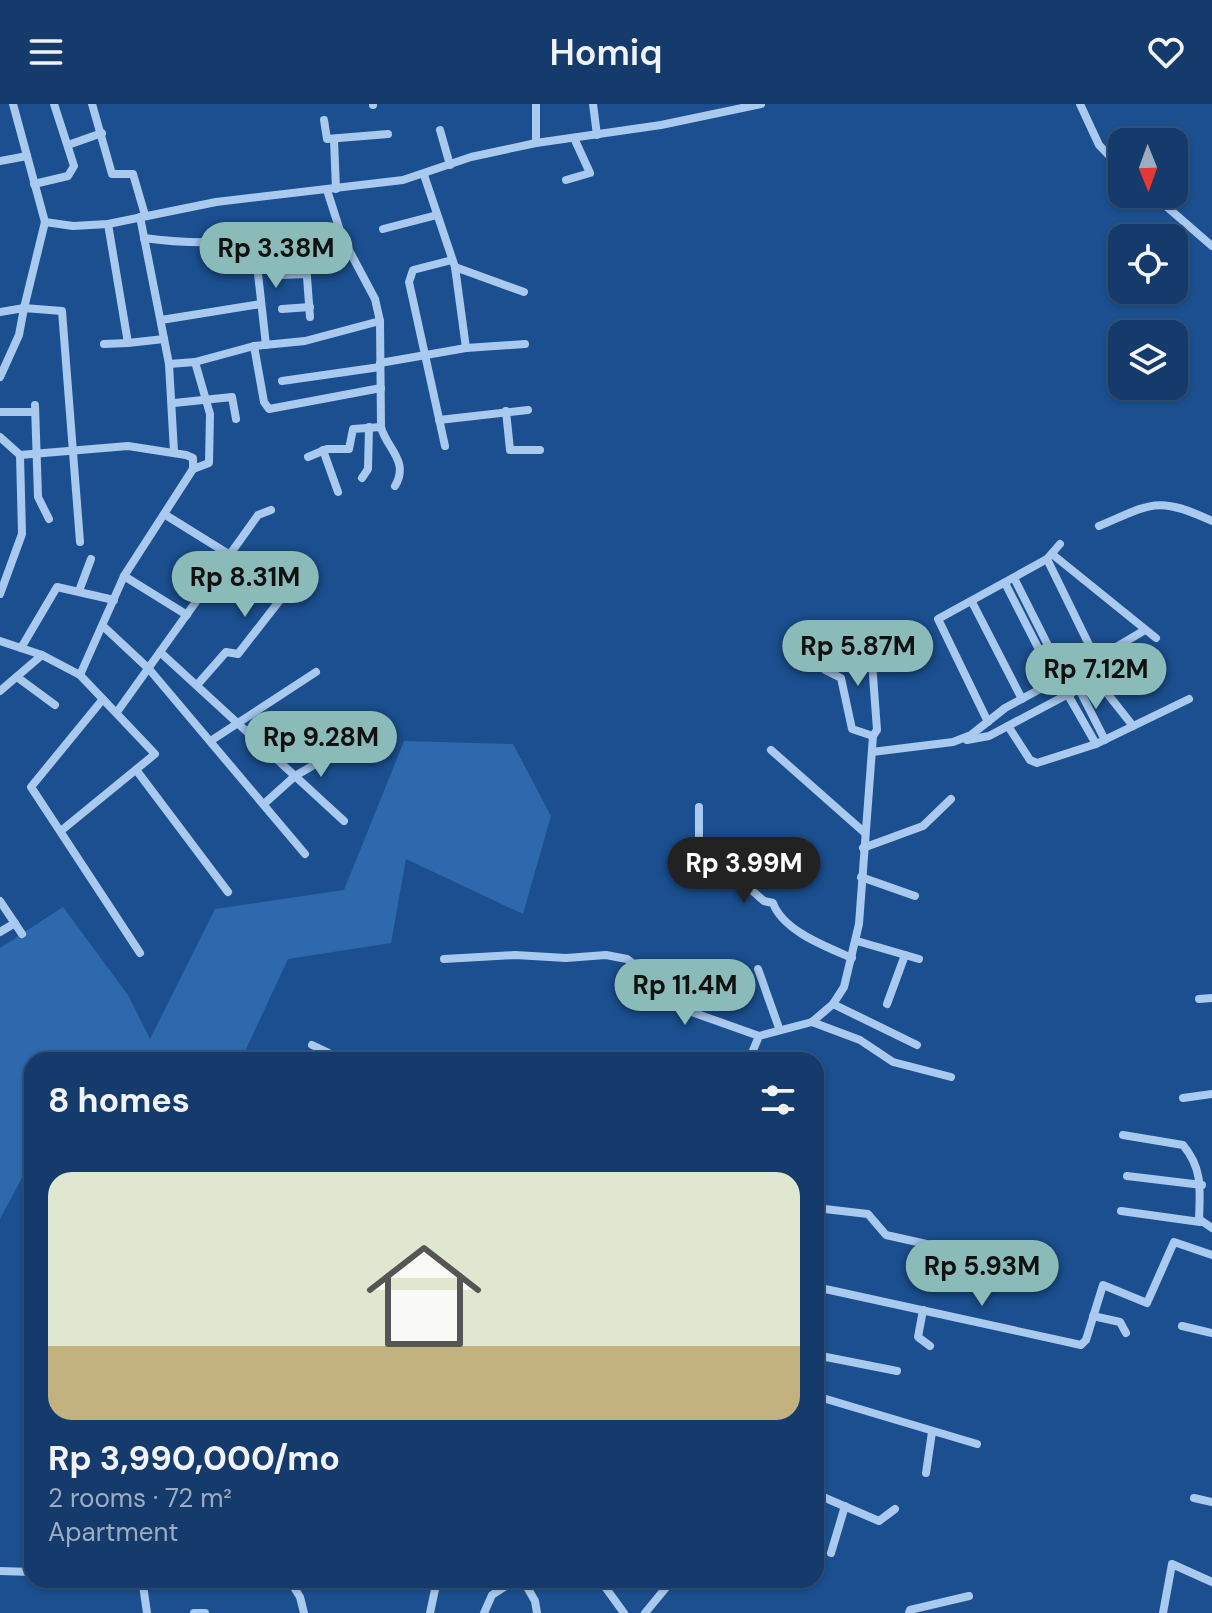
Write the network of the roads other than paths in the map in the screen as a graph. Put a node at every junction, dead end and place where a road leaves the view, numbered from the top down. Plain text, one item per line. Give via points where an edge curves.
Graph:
1 (13, 104) edge
2 (54, 104) edge
3 (92, 104) edge
4 (536, 104) edge
5 (593, 104) edge
6 (761, 104) edge
7 (1080, 104) edge
8 (324, 120) dead end
9 (440, 130) dead end
10 (102, 133) junction
11 (388, 134) dead end
12 (597, 135) junction
13 (574, 138) junction
14 (334, 140) junction
15 (536, 143) junction
16 (68, 145) junction
17 (1108, 154) edge
18 (27, 156) junction
19 (0, 161) edge
20 (450, 165) junction
21 (424, 175) junction
22 (566, 180) dead end
23 (34, 184) junction
24 (331, 189) junction
25 (1168, 208) edge
26 (437, 215) junction
27 (142, 216) junction
28 (45, 222) junction
29 (108, 224) junction
30 (383, 229) dead end
31 (304, 237) junction
32 (342, 237) junction
33 (144, 238) junction
34 (254, 238) junction
35 (1212, 246) edge
36 (453, 264) junction
37 (307, 274) junction
38 (280, 275) dead end
39 (524, 292) dead end
40 (261, 304) junction
41 (310, 307) junction
42 (24, 308) junction
43 (282, 309) dead end
44 (0, 312) edge
45 (310, 317) dead end
46 (161, 320) junction
47 (380, 321) junction
48 (164, 339) junction
49 (128, 343) junction
50 (104, 344) dead end
51 (525, 344) dead end
52 (266, 345) junction
53 (254, 346) junction
54 (466, 348) junction
55 (426, 354) junction
56 (195, 362) junction
57 (169, 364) junction
58 (380, 365) junction
59 (0, 377) edge
60 (282, 381) dead end
61 (381, 388) junction
62 (206, 397) junction
63 (174, 403) junction
64 (528, 410) dead end
65 (506, 411) junction
66 (0, 412) edge
67 (236, 419) dead end
68 (439, 420) junction
69 (369, 427) junction
70 (381, 427) junction
71 (0, 437) edge
72 (445, 446) dead end
73 (323, 450) junction
74 (540, 450) dead end
75 (174, 452) junction
76 (75, 453) junction
77 (20, 455) junction
78 (36, 455) junction
79 (308, 457) dead end
80 (193, 469) junction
81 (362, 478) dead end
82 (395, 486) dead end
83 (338, 492) dead end
84 (271, 510) dead end
85 (164, 514) junction
86 (49, 519) dead end
87 (1212, 521) edge
88 (1099, 526) dead end
89 (80, 542) dead end
90 (1060, 544) dead end
91 (230, 555) junction
92 (1049, 557) junction
93 (91, 559) dead end
94 (124, 576) junction
95 (1014, 578) junction
96 (1005, 583) junction
97 (79, 591) junction
98 (0, 594) edge
99 (114, 600) junction
100 (280, 600) dead end
101 (972, 602) junction
102 (187, 615) junction
103 (103, 626) junction
104 (1145, 630) junction
105 (806, 631) dead end
106 (1156, 638) dead end
107 (0, 641) edge
108 (21, 648) junction
109 (883, 650) dead end
110 (160, 652) junction
111 (42, 655) junction
112 (1096, 659) junction
113 (1085, 666) junction
114 (149, 669) junction
115 (316, 672) dead end
116 (80, 675) junction
117 (17, 677) junction
118 (1095, 678) junction
119 (1059, 679) junction
120 (197, 685) junction
121 (0, 691) edge
122 (1073, 692) junction
123 (103, 699) junction
124 (1189, 699) dead end
125 (1018, 701) junction
126 (55, 705) dead end
127 (117, 712) junction
128 (1023, 717) junction
129 (237, 721) junction
130 (988, 722) junction
131 (1008, 726) junction
132 (1133, 726) junction
133 (873, 736) junction
134 (960, 739) junction
135 (212, 740) junction
136 (1100, 742) junction
137 (771, 750) dead end
138 (872, 752) junction
139 (331, 755) dead end
140 (137, 771) junction
141 (295, 776) junction
142 (951, 799) dead end
143 (265, 803) junction
144 (699, 807) dead end
145 (344, 821) dead end
146 (62, 830) junction
147 (865, 833) junction
148 (863, 848) junction
149 (305, 854) dead end
150 (861, 877) junction
151 (228, 892) dead end
152 (915, 896) dead end
153 (0, 901) edge
154 (15, 923) junction
155 (0, 932) edge
156 (22, 934) dead end
157 (857, 941) junction
158 (140, 953) dead end
159 (905, 955) junction
160 (852, 958) junction
161 (444, 959) dead end
162 (919, 959) dead end
163 (758, 969) dead end
164 (1212, 998) edge
165 (1199, 999) dead end
166 (833, 1004) junction
167 (887, 1004) dead end
168 (812, 1022) junction
169 (779, 1028) junction
170 (759, 1036) junction
171 (312, 1045) dead end
172 (917, 1045) dead end
173 (327, 1052) edge
174 (752, 1052) edge
175 (951, 1077) dead end
176 (1212, 1094) edge
177 (1183, 1098) dead end
178 (1123, 1135) dead end
179 (1127, 1176) dead end
180 (1202, 1185) junction
181 (824, 1209) edge
182 (1121, 1211) dead end
183 (1200, 1222) junction
184 (1212, 1228) edge
185 (971, 1254) dead end
186 (1212, 1255) edge
187 (824, 1289) edge
188 (923, 1310) junction
189 (1093, 1316) junction
190 (1182, 1326) dead end
191 (1126, 1333) dead end
192 (1212, 1333) edge
193 (930, 1346) dead end
194 (824, 1357) edge
195 (897, 1371) dead end
196 (824, 1398) edge
197 (932, 1432) junction
198 (977, 1444) dead end
199 (926, 1473) dead end
200 (824, 1497) edge
201 (1194, 1498) dead end
202 (1212, 1502) edge
203 (845, 1506) junction
204 (895, 1509) dead end
205 (831, 1553) dead end
206 (0, 1571) edge
207 (24, 1572) edge
208 (1212, 1582) edge
209 (143, 1588) edge
210 (294, 1588) edge
211 (435, 1588) edge
212 (503, 1588) edge
213 (528, 1588) edge
214 (606, 1588) edge
215 (666, 1588) edge
216 (969, 1596) dead end
217 (147, 1613) edge
218 (194, 1613) edge
219 (205, 1613) edge
220 (304, 1613) edge
221 (430, 1613) edge
222 (484, 1613) edge
223 (537, 1613) edge
224 (624, 1613) edge
225 (645, 1613) edge
226 (909, 1613) edge
227 (1163, 1613) edge

1 - 18 street
2 - 16 street
3 - 10 street
4 - 15 street
5 - 12 street
6 - 12 street
7 - 17 street
8 - 14 street via 327,138
9 - 20 street
10 - 16 street
10 - 27 street via 111,173 133,174
11 - 14 street
12 - 13 street
13 - 15 street
13 - 22 street via 590,173
14 - 24 street
15 - 20 street
16 - 23 street via 74,159 68,176
18 - 19 street
18 - 23 street
20 - 21 street
21 - 24 street
21 - 26 street
23 - 28 street
24 - 27 street
24 - 32 street
25 - 35 street
26 - 30 street
26 - 36 street
27 - 29 street
27 - 33 street
28 - 29 street
28 - 42 street
29 - 49 street
31 - 32 street
31 - 34 street
31 - 37 street
32 - 47 street via 375,299
33 - 34 street via 197,245
33 - 46 street
34 - 40 street
36 - 39 street
36 - 54 street
36 - 55 street via 419,267 410,277
37 - 38 street
37 - 41 street
40 - 46 street
40 - 52 street
41 - 43 street
41 - 45 street
42 - 44 street
42 - 59 street via 19,335
42 - 76 street via 62,311
46 - 48 street
47 - 52 street via 305,341
47 - 58 street
48 - 49 street
48 - 57 street
49 - 50 street
51 - 54 street
52 - 53 street
53 - 56 street
53 - 61 street via 269,409
54 - 55 street
55 - 58 street
55 - 68 street
56 - 57 street
56 - 62 street
57 - 63 street
58 - 60 street
58 - 61 street
61 - 70 street
62 - 63 street
62 - 67 street via 232,397
62 - 80 street via 210,459
63 - 75 street
64 - 65 street
65 - 68 street
65 - 74 street via 510,450
66 - 78 street via 35,409
68 - 72 street
69 - 70 street
69 - 73 street via 351,431 349,449
69 - 81 street via 368,469
70 - 82 street via 398,456
71 - 77 street
73 - 79 street
73 - 83 street
75 - 76 street via 128,446
75 - 80 street via 193,458
76 - 78 street
76 - 89 street
77 - 78 street
77 - 98 street via 20,547
78 - 86 street via 38,497
80 - 85 street
84 - 91 street via 258,515
85 - 91 street
85 - 94 street
87 - 88 street via 1160,503
90 - 92 street
91 - 102 street
92 - 95 street
92 - 104 street
92 - 112 street
93 - 97 street
94 - 99 street
94 - 102 street
95 - 96 street
95 - 119 street
96 - 101 street
96 - 119 street
97 - 99 street
97 - 108 street via 64,586 53,590
99 - 103 street
100 - 120 street via 238,654 226,652
101 - 125 street
101 - 130 street via 938,620
102 - 110 street
103 - 114 street
103 - 116 street
104 - 106 street
104 - 112 street
105 - 133 street via 825,670 841,678 852,729
107 - 108 street
108 - 111 street
109 - 133 street via 872,662 877,730
110 - 114 street
110 - 120 street
111 - 116 street
111 - 117 street
112 - 113 street
113 - 118 street
113 - 119 street
114 - 127 street
114 - 135 street
115 - 129 street
116 - 123 street
117 - 121 street
117 - 126 street
118 - 122 street
118 - 132 street
119 - 122 street
119 - 125 street
120 - 129 street
122 - 128 street
122 - 136 street
123 - 127 street
123 - 146 street via 31,785
124 - 132 street
125 - 128 street
125 - 130 street
127 - 140 street via 155,754
128 - 131 street
129 - 135 street
129 - 141 street
130 - 134 street
131 - 134 street via 976,739
131 - 136 street via 1034,763
132 - 136 street
133 - 138 street
134 - 138 street
135 - 143 street
137 - 147 street
138 - 147 street
139 - 141 street
140 - 146 street
140 - 151 street
141 - 143 street
141 - 145 street
142 - 148 street via 923,826
143 - 149 street
144 - 160 street via 702,847 814,942
146 - 158 street
147 - 148 street
148 - 150 street
150 - 152 street
150 - 157 street
153 - 154 street
154 - 155 street
154 - 156 street
157 - 159 street
157 - 160 street
159 - 162 street
159 - 167 street
160 - 166 street
161 - 170 street via 627,959 686,1010
163 - 169 street
164 - 165 street
166 - 168 street
166 - 172 street
168 - 169 street
168 - 175 street via 860,1040 893,1062
169 - 170 street
170 - 174 street
171 - 173 street
176 - 177 street
178 - 180 street via 1183,1145
179 - 180 street
180 - 183 street
181 - 185 street via 868,1214 886,1235
182 - 183 street
183 - 184 street
186 - 189 street via 1174,1242 1149,1303 1104,1284
187 - 188 street
188 - 189 street via 1081,1345
188 - 193 street via 918,1337
189 - 191 street via 1120,1322
190 - 192 street
194 - 195 street
196 - 197 street
197 - 198 street
197 - 199 street
200 - 203 street
201 - 202 street
203 - 204 street via 879,1521
203 - 205 street
206 - 207 street
208 - 227 street via 1172,1564
209 - 217 street
210 - 220 street
211 - 221 street
212 - 222 street via 492,1595
213 - 223 street
214 - 224 street
215 - 225 street
216 - 226 street
218 - 219 street

